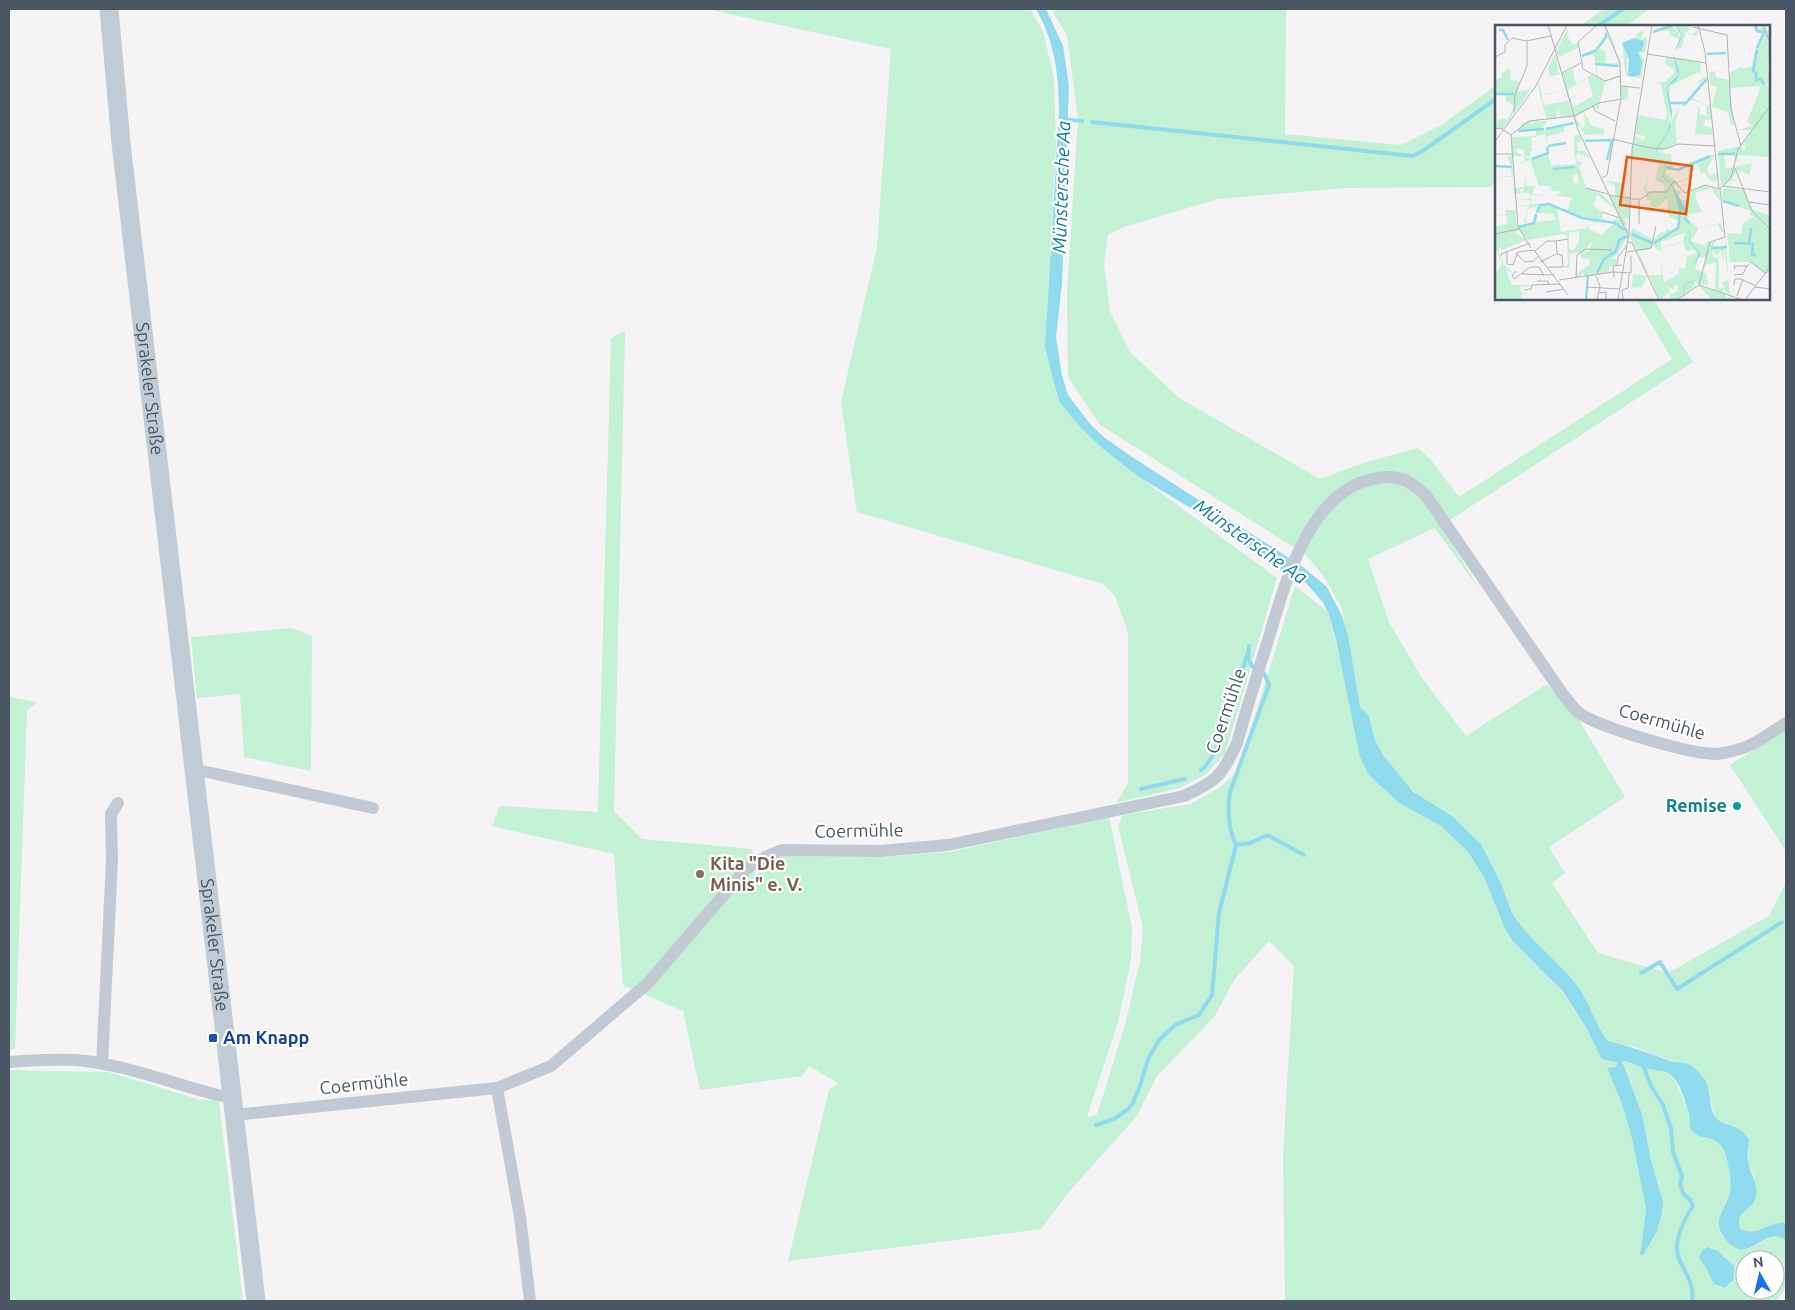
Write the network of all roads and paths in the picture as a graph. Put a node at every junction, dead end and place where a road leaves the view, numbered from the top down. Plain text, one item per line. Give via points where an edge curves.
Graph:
1 (109, 9) edge
2 (1786, 723) edge
3 (193, 769) junction
4 (118, 803) dead end
5 (372, 808) dead end
6 (9, 1062) edge
7 (102, 1064) junction
8 (497, 1088) junction
9 (232, 1095) junction
10 (234, 1115) junction
11 (256, 1301) edge
12 (530, 1301) edge

1 - 3 main road, Sprakeler Straße via 121,142
2 - 8 street, Coermühle via 1748,746 1712,754 1650,740 1579,712 1562,693 1425,494 1407,481 1387,476 1364,481 1341,494 1324,510 1298,552 1237,743 1226,767 1209,785 1184,796 948,845 880,851 782,850 765,857 746,869 648,983 551,1066
3 - 5 street
3 - 9 main road, Sprakeler Straße
4 - 7 street via 111,814 112,861
6 - 7 street via 72,1060
7 - 9 street via 216,1094
8 - 10 street, Coermühle
8 - 12 street via 520,1217
9 - 10 main road, Sprakeler Straße
10 - 11 main road, Sprakeler Straße

